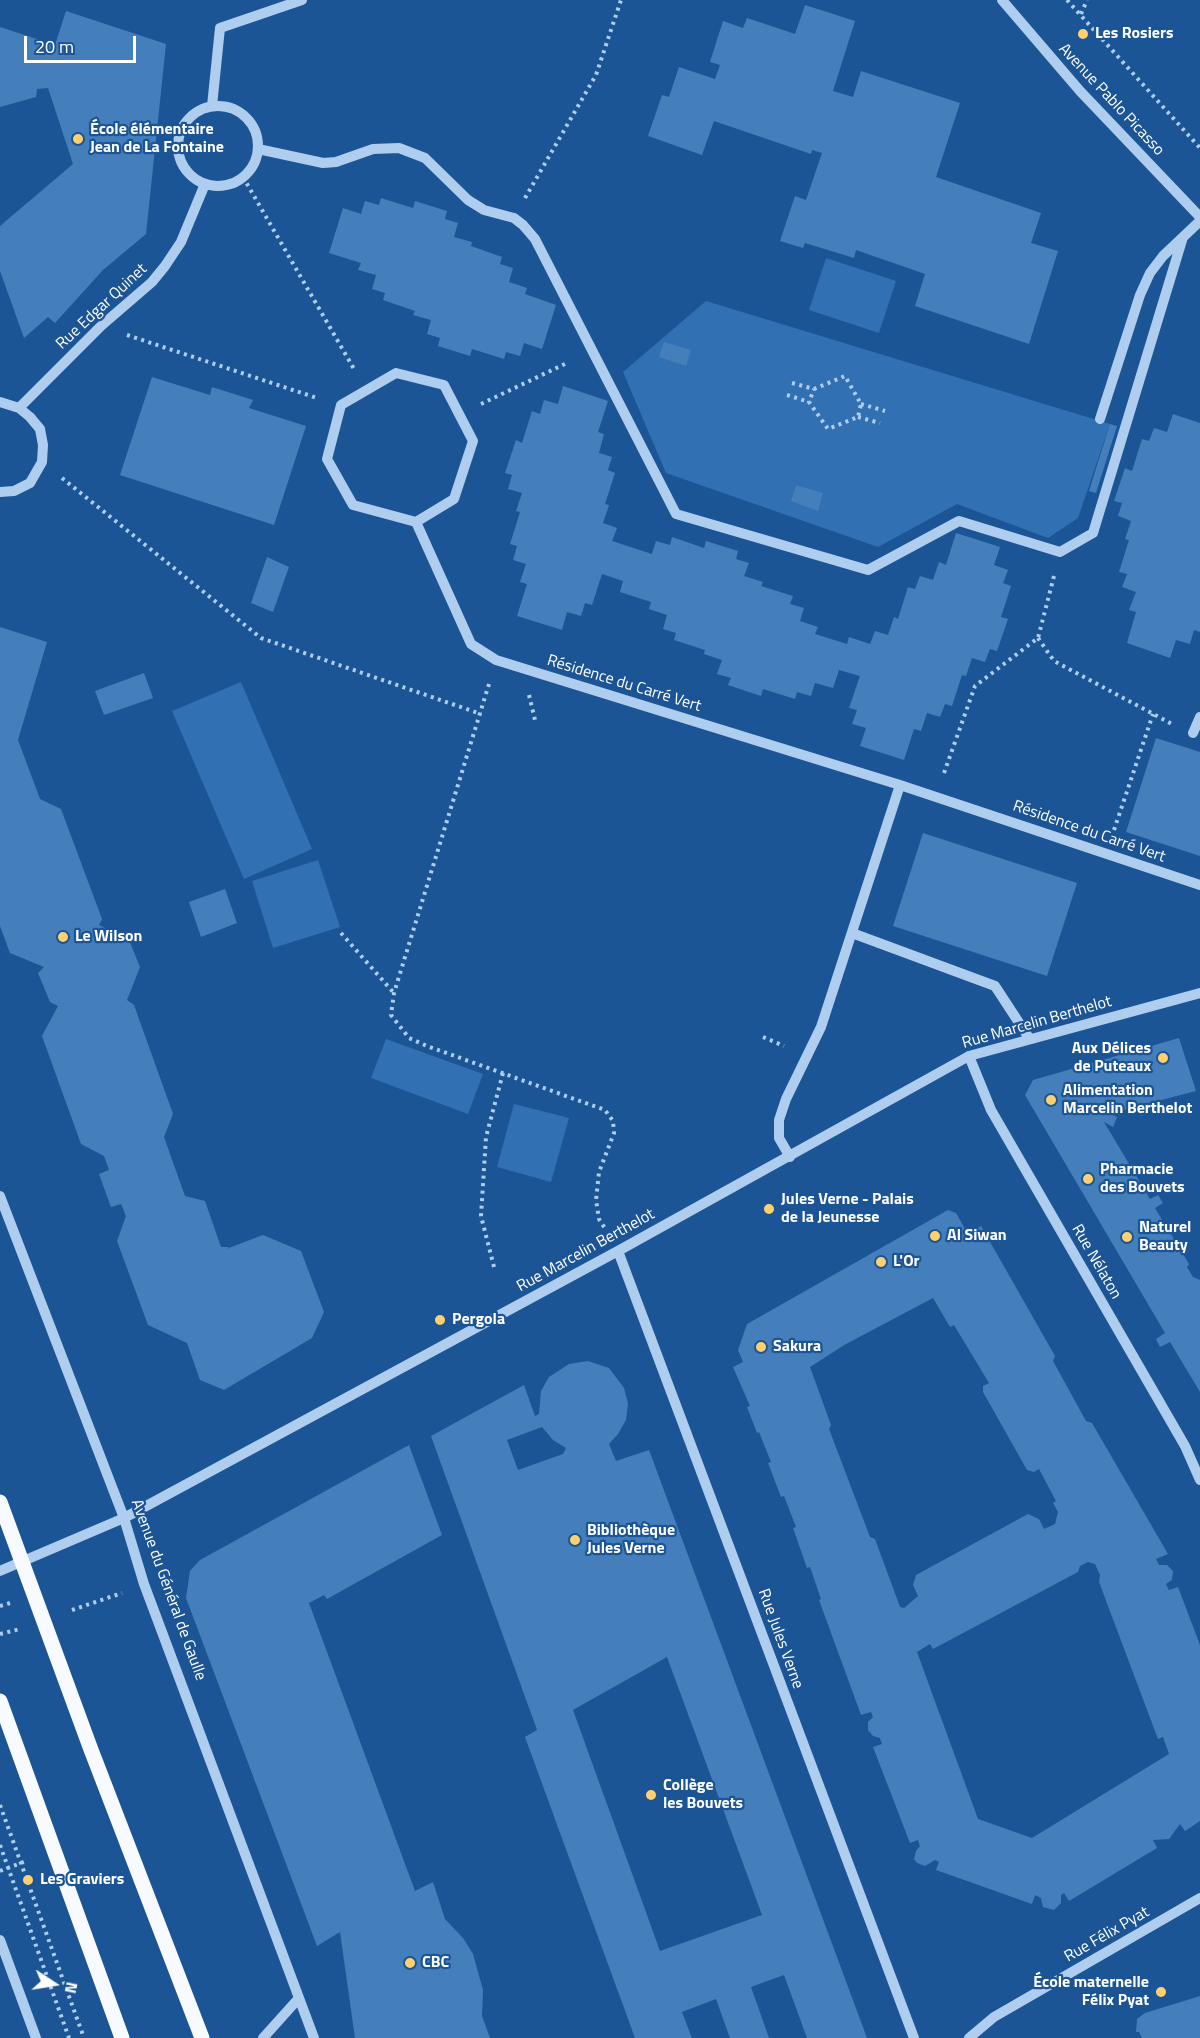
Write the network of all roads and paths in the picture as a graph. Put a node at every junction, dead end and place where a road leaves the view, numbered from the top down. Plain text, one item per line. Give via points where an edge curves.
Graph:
1 (302, 0) edge
2 (621, 0) edge
3 (1002, 0) edge
4 (1067, 0) edge
5 (1087, 0) edge
6 (1081, 14) junction
7 (212, 106) junction
8 (1200, 148) edge
9 (258, 149) junction
10 (243, 177) junction
11 (205, 184) junction
12 (514, 218) junction
13 (1200, 219) edge
14 (1184, 237) junction
15 (101, 326) junction
16 (593, 351) junction
17 (792, 383) dead end
18 (814, 389) junction
19 (366, 390) junction
20 (787, 395) dead end
21 (0, 402) edge
22 (809, 402) junction
23 (861, 404) junction
24 (340, 405) junction
25 (19, 408) junction
26 (885, 411) dead end
27 (459, 414) junction
28 (858, 417) junction
29 (1100, 419) dead end
30 (880, 423) dead end
31 (42, 462) junction
32 (0, 492) edge
33 (416, 522) junction
34 (1060, 552) junction
35 (1038, 638) junction
36 (496, 660) junction
37 (481, 714) junction
38 (1153, 714) junction
39 (1200, 717) edge
40 (1193, 733) joint
41 (900, 785) junction
42 (936, 797) junction
43 (1106, 854) junction
44 (1200, 885) edge
45 (340, 933) dead end
46 (852, 933) junction
47 (394, 993) junction
48 (1200, 993) edge
49 (1029, 1038) junction
50 (969, 1056) junction
51 (503, 1073) junction
52 (790, 1157) junction
53 (0, 1196) edge
54 (618, 1251) junction
55 (494, 1267) dead end
56 (1200, 1480) edge
57 (0, 1502) edge
58 (124, 1518) junction
59 (24, 1561) junction
60 (0, 1571) edge
61 (126, 1591) dead end
62 (72, 1610) dead end
63 (22, 1629) dead end
64 (0, 1634) edge
65 (0, 1701) edge
66 (0, 1804) edge
67 (0, 1845) edge
68 (26, 1861) dead end
69 (20, 1864) junction
70 (8, 1868) junction
71 (0, 1871) edge
72 (1200, 1898) edge
73 (0, 1940) edge
74 (299, 1998) junction
75 (36, 2038) edge
76 (69, 2038) edge
77 (84, 2038) edge
78 (122, 2038) edge
79 (202, 2038) edge
80 (263, 2038) edge
81 (314, 2038) edge
82 (914, 2038) edge
83 (969, 2038) edge

1 - 7 street via 220,28
2 - 12 path via 596,75
3 - 13 street, Avenue Pablo Picasso via 1080,91
4 - 6 path
5 - 6 path
6 - 8 path
7 - 9 street via 236,110 245,116 253,126
7 - 11 street via 186,122 178,142 187,172
9 - 10 street
9 - 12 street via 323,163 373,149 399,148 424,158 476,205
10 - 11 street via 225,185
10 - 19 path
11 - 15 street, Rue Edgar Quinet via 181,242 165,266
12 - 16 street via 535,239
13 - 14 street
14 - 29 street via 1163,256 1146,280
14 - 34 street via 1093,533
15 - 24 path
15 - 25 street, Rue Edgar Quinet
16 - 27 path
16 - 34 street via 676,514 868,570 959,521
17 - 18 path
18 - 22 path
18 - 23 path via 845,376
19 - 24 street
19 - 27 street via 396,373 425,380 444,385
20 - 22 path
21 - 25 street
22 - 28 path via 828,429
23 - 26 path
23 - 28 path
24 - 33 street via 327,459 353,504
25 - 31 street via 40,429
27 - 33 street via 473,441 454,499
28 - 30 path
31 - 32 street via 30,483 14,491
31 - 37 path via 261,638
33 - 36 street, Résidence du Carré Vert via 471,644
34 - 35 path
35 - 38 path via 1054,662
35 - 42 path via 975,686
36 - 37 path
36 - 41 street, Résidence du Carré Vert
37 - 47 path
38 - 40 path
38 - 43 path
39 - 40 street
41 - 42 street, Résidence du Carré Vert
41 - 46 street
42 - 43 street, Résidence du Carré Vert
43 - 44 street, Résidence du Carré Vert
45 - 47 path
46 - 49 street via 995,986
46 - 52 street via 821,1027 779,1120 779,1138
47 - 51 path via 391,1015 409,1038
48 - 49 street, Rue Marcelin Berthelot
49 - 50 street, Rue Marcelin Berthelot
50 - 52 street, Rue Marcelin Berthelot
50 - 56 street, Rue Nélaton via 991,1110 1185,1446
51 - 54 path via 605,1110 613,1121 614,1133 599,1172 596,1200 599,1219
51 - 55 path via 486,1137 481,1216
52 - 54 street, Rue Marcelin Berthelot
53 - 58 street, Avenue du Général de Gaulle
54 - 58 street, Rue Marcelin Berthelot
54 - 82 street, Rue Jules Verne
57 - 59 main road
58 - 59 street, Rue Marcelin Berthelot
58 - 74 street, Avenue du Général de Gaulle via 144,1584
59 - 60 street, Rue Marcelin Berthelot
59 - 79 main road via 90,1747
61 - 62 path
63 - 64 path
65 - 78 main road
66 - 69 path
67 - 70 path
68 - 69 path
69 - 70 path
69 - 77 path
70 - 71 path
70 - 76 path
72 - 83 street, Rue Félix Pyat via 994,2017
73 - 75 street
74 - 80 street
74 - 81 street, Avenue du Général de Gaulle

